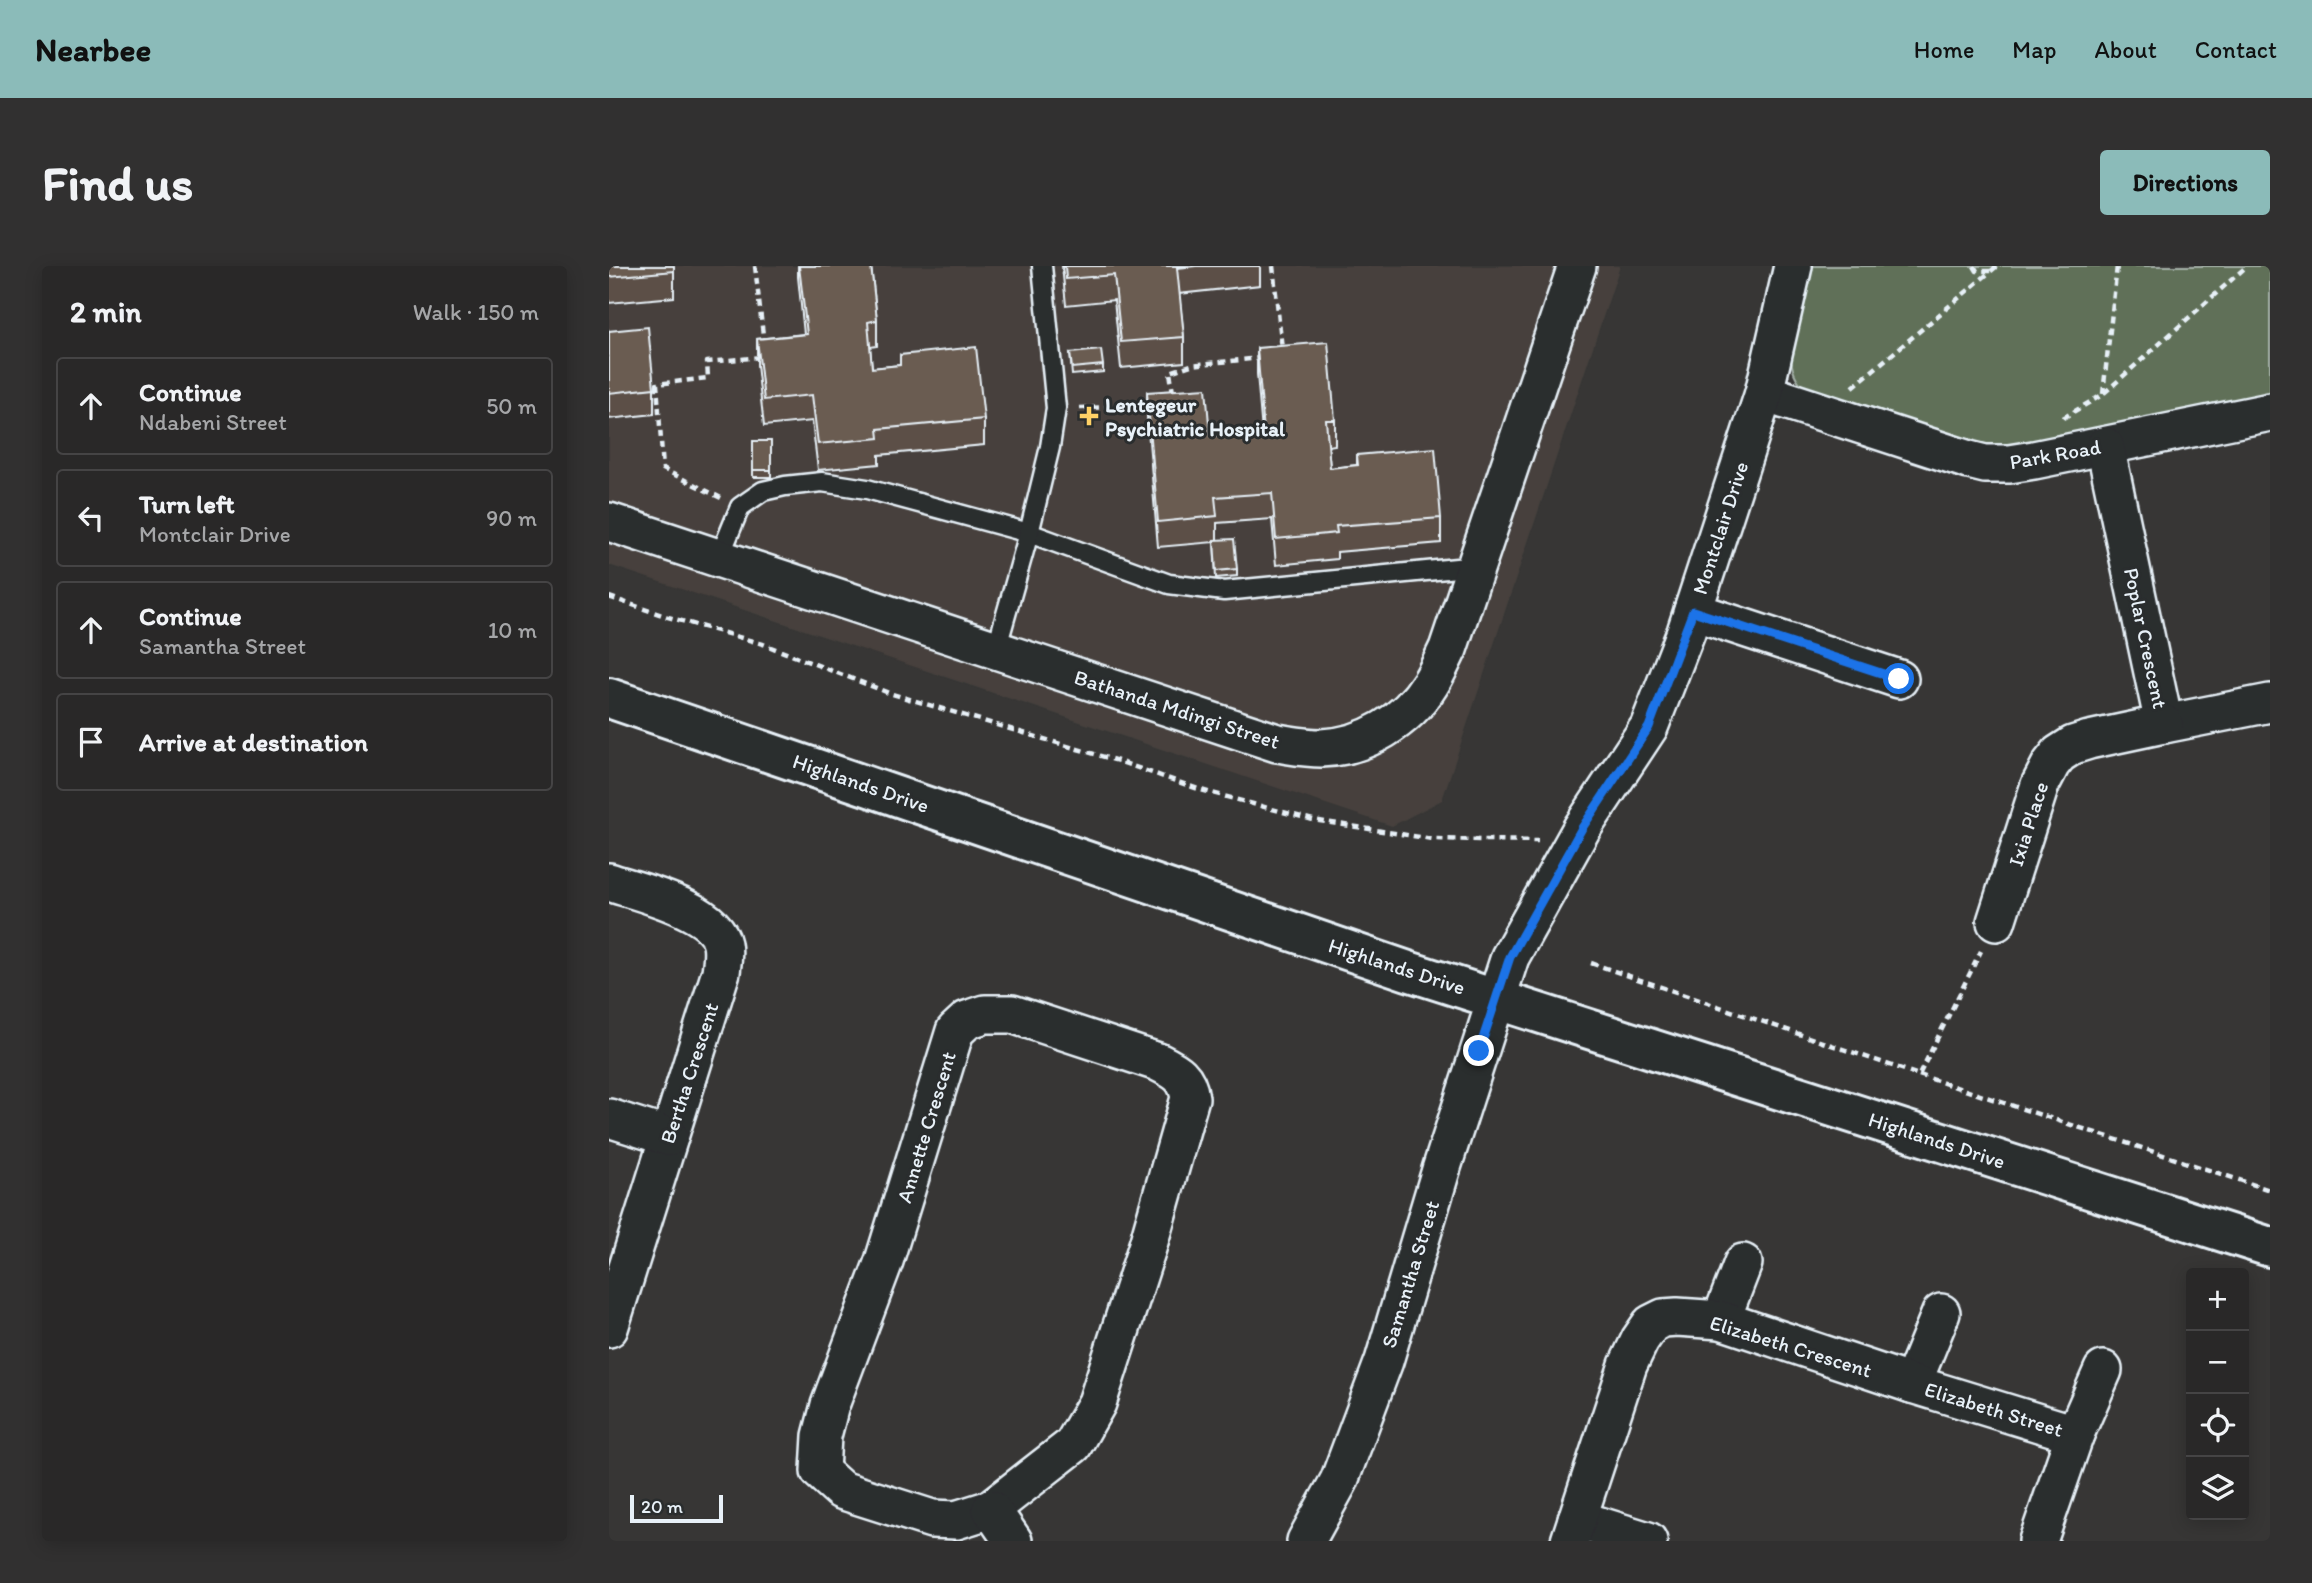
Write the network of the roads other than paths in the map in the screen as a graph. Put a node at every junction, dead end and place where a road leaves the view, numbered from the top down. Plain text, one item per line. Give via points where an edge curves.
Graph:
1 (1042, 266) edge
2 (1577, 266) edge
3 (1793, 266) edge
4 (1764, 393) junction
5 (2270, 412) edge
6 (2105, 446) junction
7 (609, 522) edge
8 (1029, 533) junction
9 (719, 558) junction
10 (1476, 566) junction
11 (1693, 611) junction
12 (996, 650) junction
13 (1899, 679) dead end
14 (609, 698) edge
15 (2270, 703) edge
16 (2164, 724) junction
17 (609, 882) edge
18 (1996, 922) road end
19 (1496, 999) junction
20 (609, 1118) edge
21 (669, 1137) junction
22 (2270, 1247) edge
23 (1744, 1263) dead end
24 (1941, 1313) dead end
25 (1721, 1320) junction
26 (609, 1328) edge
27 (2103, 1370) dead end
28 (1912, 1384) junction
29 (2075, 1434) junction
30 (991, 1509) junction
31 (1573, 1530) edge
32 (1013, 1541) edge
33 (1306, 1541) edge
34 (1648, 1541) edge
35 (2038, 1541) edge

1 - 8 lane via 1056,408
2 - 10 street, Bathanda Mdingi Street
3 - 4 street, Montclair Drive
4 - 6 street, Park Road via 1985,464
4 - 11 street, Montclair Drive
5 - 6 street, Park Road
6 - 16 street, Poplar Crescent
7 - 9 street, Bathanda Mdingi Street
8 - 9 lane via 867,489 822,482 763,491 740,507
8 - 10 lane via 1169,584 1224,591
8 - 12 lane
9 - 12 street, Bathanda Mdingi Street
10 - 12 street, Bathanda Mdingi Street via 1448,649 1429,685 1409,710 1378,734 1353,743 1321,748 1277,743
11 - 13 street
11 - 19 street, Montclair Drive via 1649,727 1582,828 1510,957
14 - 19 main road, Highlands Drive
15 - 16 street, Poplar Crescent
16 - 18 street, Ixia Place via 2089,740 2059,754 2040,785
17 - 21 street, Bertha Crescent via 692,912 712,926 722,944 721,972
19 - 22 main road, Highlands Drive
19 - 33 street, Samantha Street via 1384,1361 1339,1480
20 - 21 street
21 - 26 street, Bertha Crescent
23 - 25 street
24 - 28 street
25 - 28 street, Elizabeth Crescent
25 - 31 street, Elizabeth Crescent via 1677,1317 1651,1324 1628,1365
27 - 29 street
28 - 29 street, Elizabeth Street
29 - 35 street
30 - 30 street, Annette Crescent via 956,1520 932,1519 841,1490 820,1471 820,1457 830,1405 884,1261 955,1031 967,1020 985,1014 1012,1014 1158,1062 1176,1071 1188,1085 1190,1098 1097,1403 1073,1445
30 - 32 street
31 - 34 street

